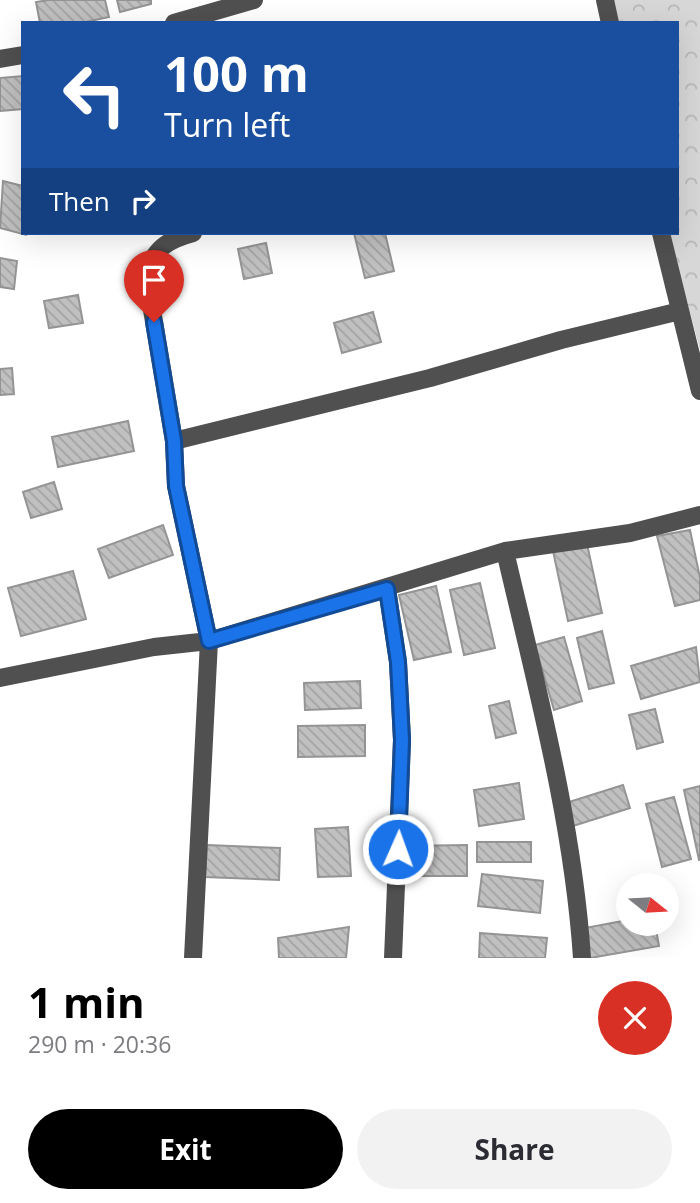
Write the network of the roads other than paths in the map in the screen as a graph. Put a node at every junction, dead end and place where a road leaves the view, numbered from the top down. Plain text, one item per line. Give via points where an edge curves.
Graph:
1 (254, 0) edge
2 (605, 0) edge
3 (181, 21) edge
4 (610, 21) edge
5 (21, 55) edge
6 (0, 59) edge
7 (186, 235) edge
8 (661, 235) edge
9 (680, 310) junction
10 (700, 391) edge
11 (174, 441) junction
12 (700, 515) edge
13 (505, 551) junction
14 (387, 589) junction
15 (209, 641) junction
16 (0, 678) edge
17 (193, 958) edge
18 (393, 958) edge
19 (582, 958) edge

1 - 3 street
2 - 4 street
5 - 6 street
7 - 11 street via 171,239 154,253 146,274
8 - 9 street
9 - 10 street
9 - 11 street
11 - 15 street via 176,486
12 - 13 street via 630,533
13 - 14 street
13 - 19 street via 569,848
14 - 15 street
14 - 18 street via 398,662 402,740
15 - 16 street
15 - 17 street

